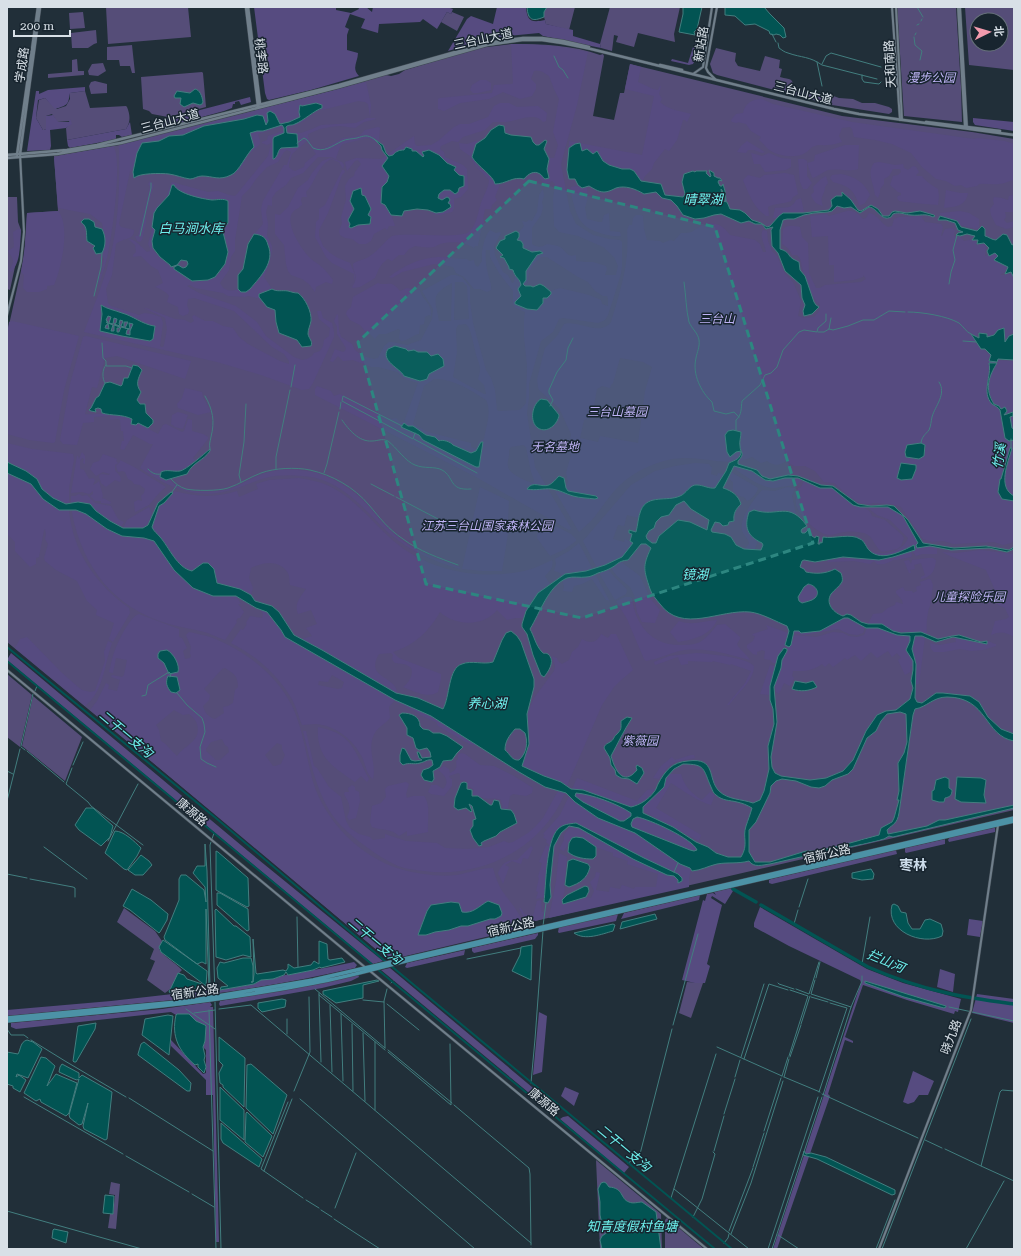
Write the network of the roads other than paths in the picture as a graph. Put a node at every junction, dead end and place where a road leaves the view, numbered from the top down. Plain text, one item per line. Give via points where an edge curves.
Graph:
1 (39, 7) edge
2 (247, 7) edge
3 (712, 7) edge
4 (717, 7) edge
5 (892, 7) edge
6 (896, 7) edge
7 (959, 7) edge
8 (692, 74) junction
9 (715, 79) junction
10 (259, 105) junction
11 (901, 119) junction
12 (966, 127) junction
13 (1014, 134) edge
14 (7, 155) edge
15 (18, 156) junction
16 (7, 158) edge
17 (7, 316) edge
18 (7, 670) edge
19 (1014, 819) edge
20 (999, 823) junction
21 (548, 927) junction
22 (367, 969) junction
23 (7, 1018) edge
24 (7, 1021) edge
25 (707, 1249) edge
26 (879, 1249) edge

1 - 15 main road, 学成路
2 - 10 main road, 桃李路
3 - 8 street, 新站路 via 703,67
4 - 9 street, 新站路 via 706,68
5 - 11 street, 天和南路
6 - 11 street, 天和南路
7 - 12 street
8 - 9 main road, 三台山大道
8 - 10 main road, 三台山大道 via 562,43 522,40 482,46 339,87
9 - 11 main road, 三台山大道 via 834,110
10 - 15 main road, 三台山大道 via 97,145
11 - 12 main road, 三台山大道
12 - 13 main road, 三台山大道
14 - 15 main road, 三台山大道
15 - 16 main road, 三台山大道
15 - 17 street, 学成路 via 24,232
18 - 22 street, 康源路
19 - 20 highway, 宿新公路
20 - 21 highway, 宿新公路
20 - 21 highway, 宿新公路
20 - 26 street, 晓九路 via 970,1011
21 - 22 highway, 宿新公路
22 - 23 highway, 宿新公路 via 188,1001
22 - 24 highway, 宿新公路 via 315,983 202,1002
22 - 25 street, 康源路

